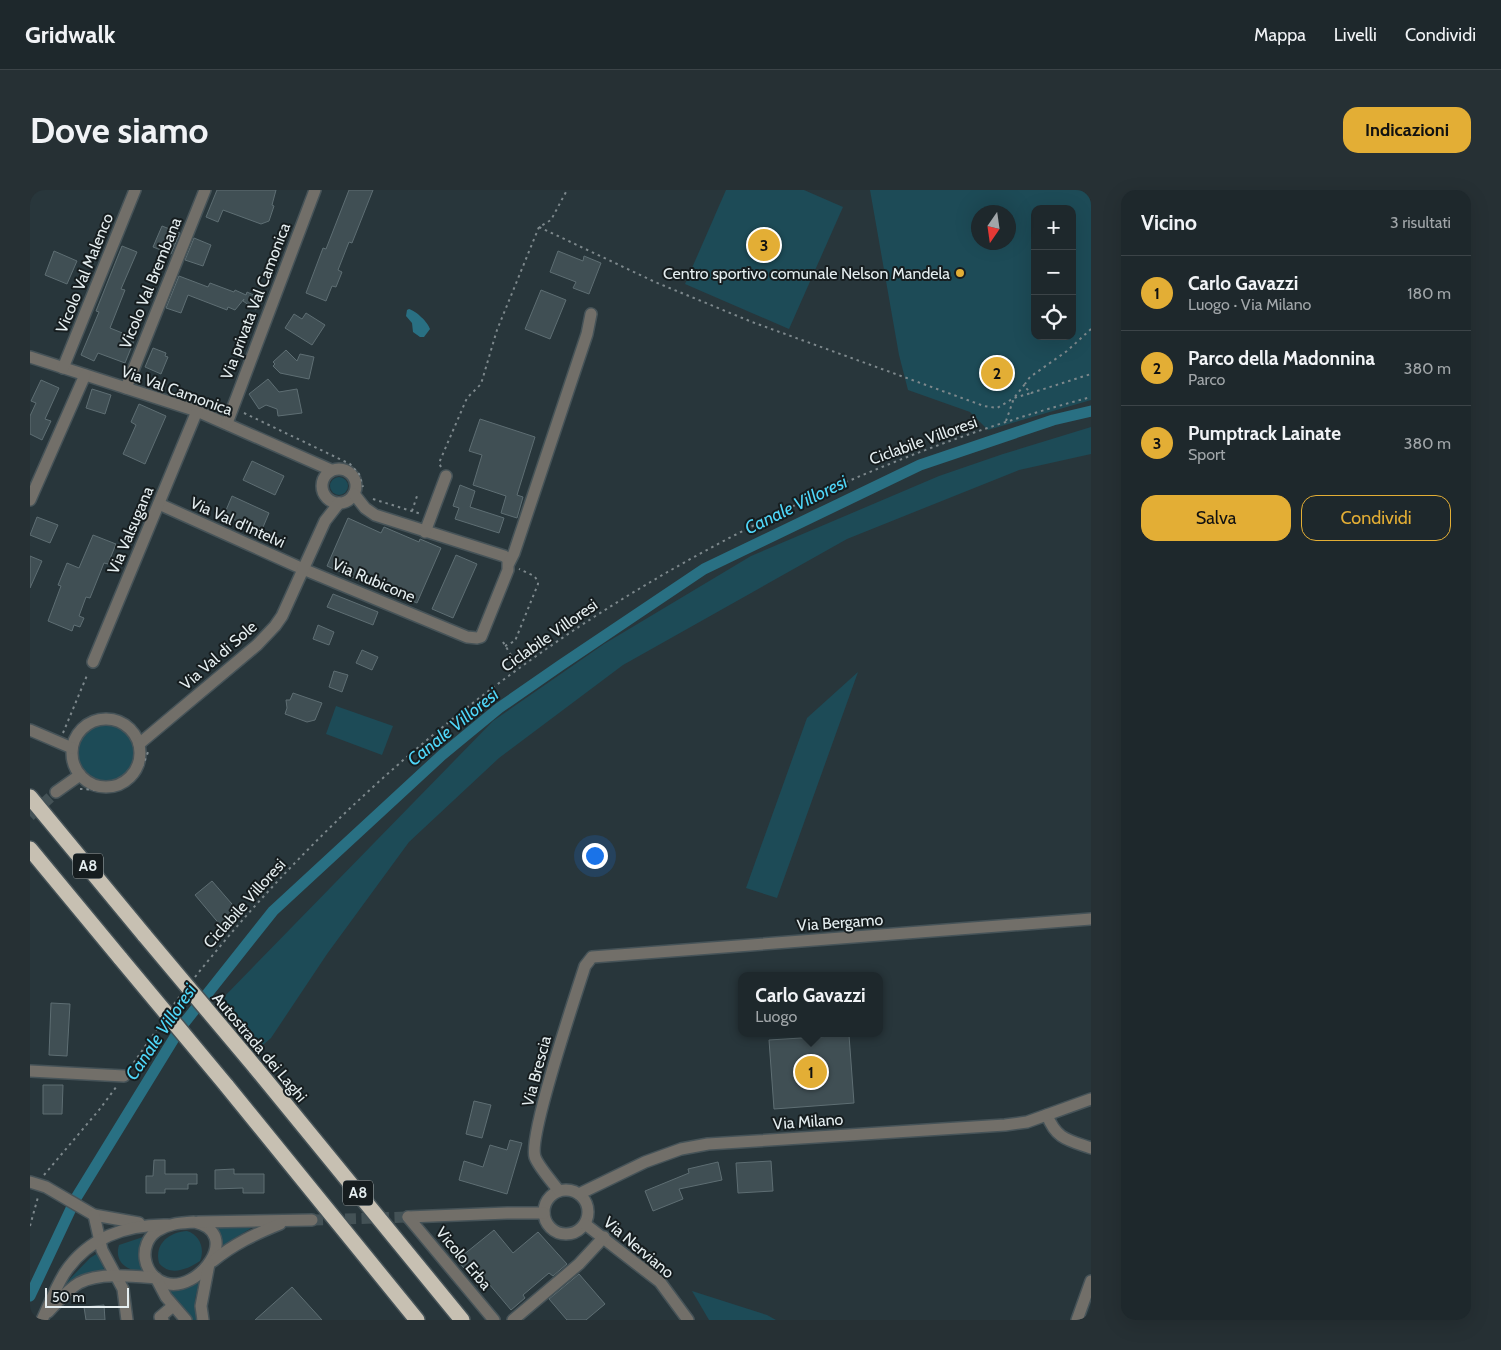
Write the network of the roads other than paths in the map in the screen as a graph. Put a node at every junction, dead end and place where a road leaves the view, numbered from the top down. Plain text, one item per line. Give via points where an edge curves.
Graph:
1 (135, 190) edge
2 (205, 190) edge
3 (314, 190) edge
4 (591, 314) dead end
5 (30, 357) edge
6 (63, 368) junction
7 (85, 375) junction
8 (126, 388) junction
9 (197, 411) junction
10 (226, 424) junction
11 (327, 474) junction
12 (446, 476) road end
13 (358, 492) junction
14 (30, 500) edge
15 (337, 502) junction
16 (368, 503) junction
17 (159, 504) junction
18 (425, 532) junction
19 (508, 567) junction
20 (303, 569) junction
21 (93, 662) road end
22 (30, 730) edge
23 (141, 742) junction
24 (72, 748) junction
25 (80, 775) junction
26 (56, 792) tunnel mouth
27 (30, 797) edge
28 (30, 849) edge
29 (1091, 919) edge
30 (592, 956) joint
31 (30, 1071) edge
32 (124, 1076) road end
33 (1091, 1099) edge
34 (1047, 1115) junction
35 (1091, 1148) edge
36 (31, 1183) edge
37 (559, 1191) junction
38 (579, 1194) junction
39 (544, 1213) junction
40 (94, 1215) junction
41 (312, 1220) tunnel mouth
42 (288, 1221) junction
43 (194, 1222) junction
44 (146, 1224) junction
45 (586, 1224) junction
46 (169, 1225) junction
47 (604, 1237) junction
48 (100, 1241) junction
49 (211, 1263) junction
50 (116, 1277) junction
51 (156, 1278) junction
52 (1091, 1281) edge
53 (173, 1306) junction
54 (127, 1316) edge
55 (43, 1318) edge
56 (163, 1320) edge
57 (186, 1320) edge
58 (203, 1320) edge
59 (417, 1320) edge
60 (462, 1320) edge
61 (494, 1320) edge
62 (513, 1320) edge
63 (688, 1320) edge
64 (1077, 1320) edge

1 - 6 street, Vicolo Val Malenco
2 - 8 street, Vicolo Val Brembana
3 - 10 street, Via privata Val Camonica
4 - 19 street
5 - 6 street, Via Val Camonica
6 - 7 street, Via Val Camonica
7 - 8 street, Via Val Camonica
7 - 14 street
8 - 9 street, Via Val Camonica
9 - 10 street, Via Val Camonica
9 - 17 street, Via Valsugana
10 - 11 street, Via Val Camonica via 310,462
11 - 13 street via 342,469 352,474
11 - 15 street via 322,488
12 - 18 street
13 - 15 street
13 - 16 street
15 - 16 street
15 - 20 street
16 - 18 street via 379,517
17 - 20 street, Via Val d'Intelvi
17 - 21 street, Via Valsugana
18 - 19 street via 504,556
19 - 20 street, Via Rubicone via 482,636 477,638
20 - 23 street, Via Val di Sole via 282,616 270,632
22 - 24 street
23 - 24 street via 128,727 112,719 94,721 79,732
23 - 25 street via 134,773 122,783 97,786
24 - 25 street via 72,758
25 - 26 street
27 - 60 highway, Autostrada dei Laghi / A8, bridge
28 - 59 highway, A8, bridge
29 - 30 street, Via Bergamo
30 - 37 street, Via Brescia via 585,966 557,1055 535,1140 535,1156
31 - 32 street
33 - 34 street, Via Milano
34 - 35 street via 1063,1138
34 - 38 street, Via Milano via 1005,1125 681,1149 644,1162
36 - 40 street via 43,1186
37 - 38 street
37 - 39 street via 550,1198
38 - 45 street via 589,1211
39 - 45 street via 552,1229 564,1234 576,1232
39 - 61 street, Vicolo Erba via 408,1217
40 - 44 street
40 - 48 street
41 - 42 street
42 - 43 street
42 - 49 street via 234,1244
43 - 46 street
43 - 49 street via 206,1226 213,1235 216,1246
44 - 46 street
44 - 48 street
45 - 47 street, Via Nerviano
46 - 51 street via 151,1237 145,1250 146,1265
47 - 62 street via 579,1264
47 - 63 street, Via Nerviano via 660,1282
48 - 50 street
48 - 55 street via 73,1261
49 - 51 street via 186,1282 165,1283
49 - 58 street via 201,1306
50 - 51 street
50 - 54 street via 124,1294
50 - 55 street via 99,1277 80,1283
51 - 53 street
52 - 64 street
53 - 56 street via 160,1317
53 - 57 street

